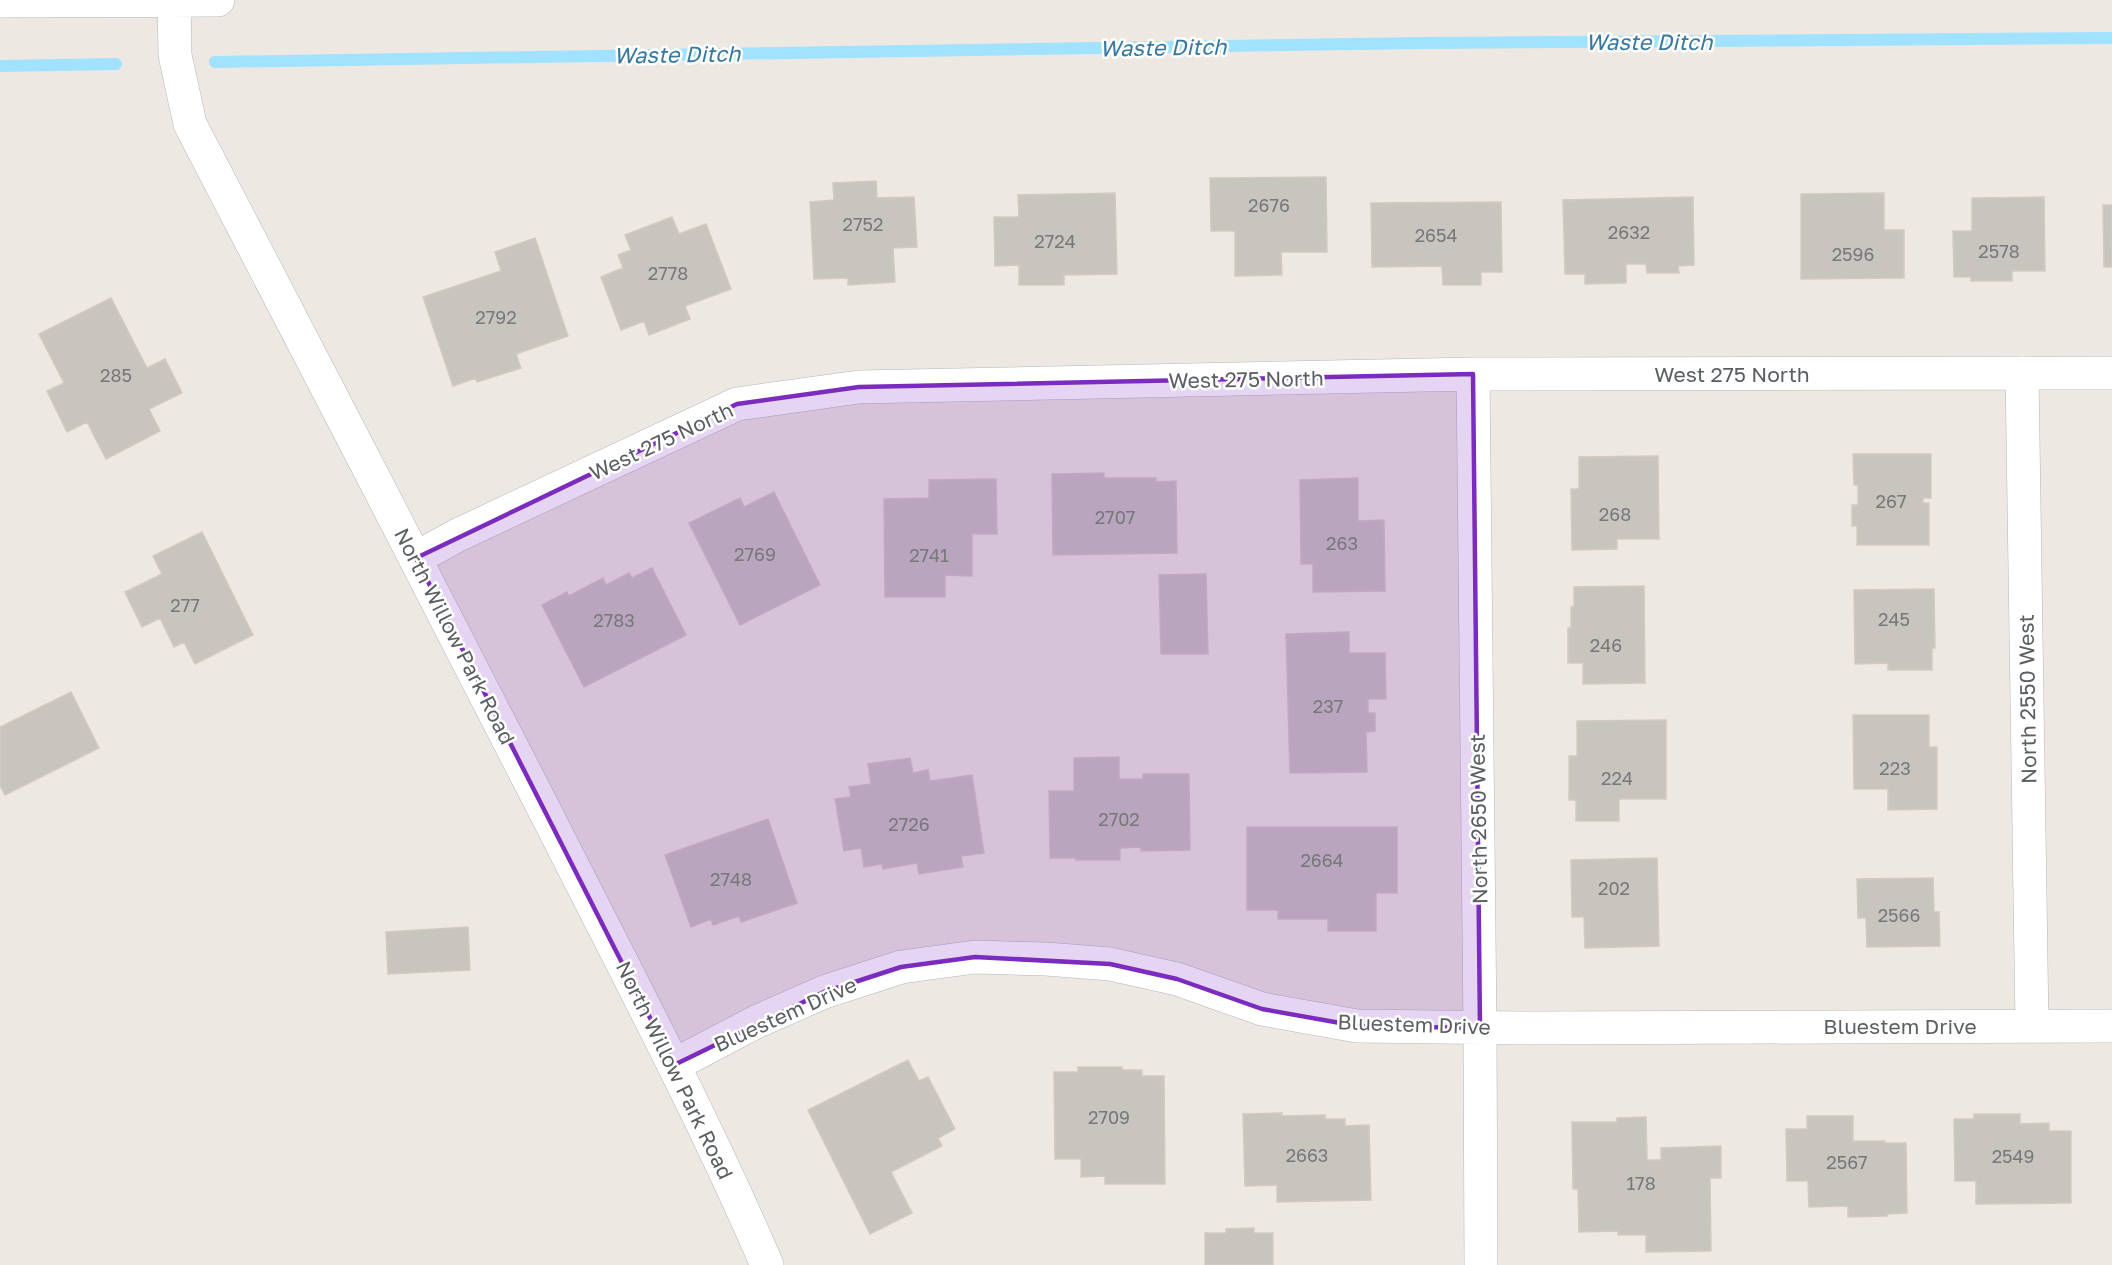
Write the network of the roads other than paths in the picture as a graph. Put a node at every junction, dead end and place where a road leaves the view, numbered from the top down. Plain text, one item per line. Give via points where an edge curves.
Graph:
1 (174, 0) edge
2 (218, 0) edge
3 (0, 1) edge
4 (2022, 373) junction
5 (2112, 373) edge
6 (1473, 374) junction
7 (416, 558) junction
8 (2031, 1026) junction
9 (2112, 1026) edge
10 (1480, 1028) junction
11 (674, 1065) junction
12 (767, 1265) edge
13 (1481, 1265) edge

1 - 2 street
1 - 3 street
1 - 7 street, North Willow Park Road via 175,55 190,124
4 - 5 street, West 275 North
4 - 6 street, West 275 North
4 - 8 street, North 2550 West
6 - 7 street, West 275 North via 859,387 737,404
6 - 10 street, North 2650 West
7 - 11 street, North Willow Park Road
8 - 9 street, Bluestem Drive
8 - 10 street, Bluestem Drive
10 - 11 street, Bluestem Drive via 1357,1026 1262,1009 1177,979 1110,964 975,957 901,967 824,992
10 - 13 street, North 2650 West
11 - 12 street, North Willow Park Road

